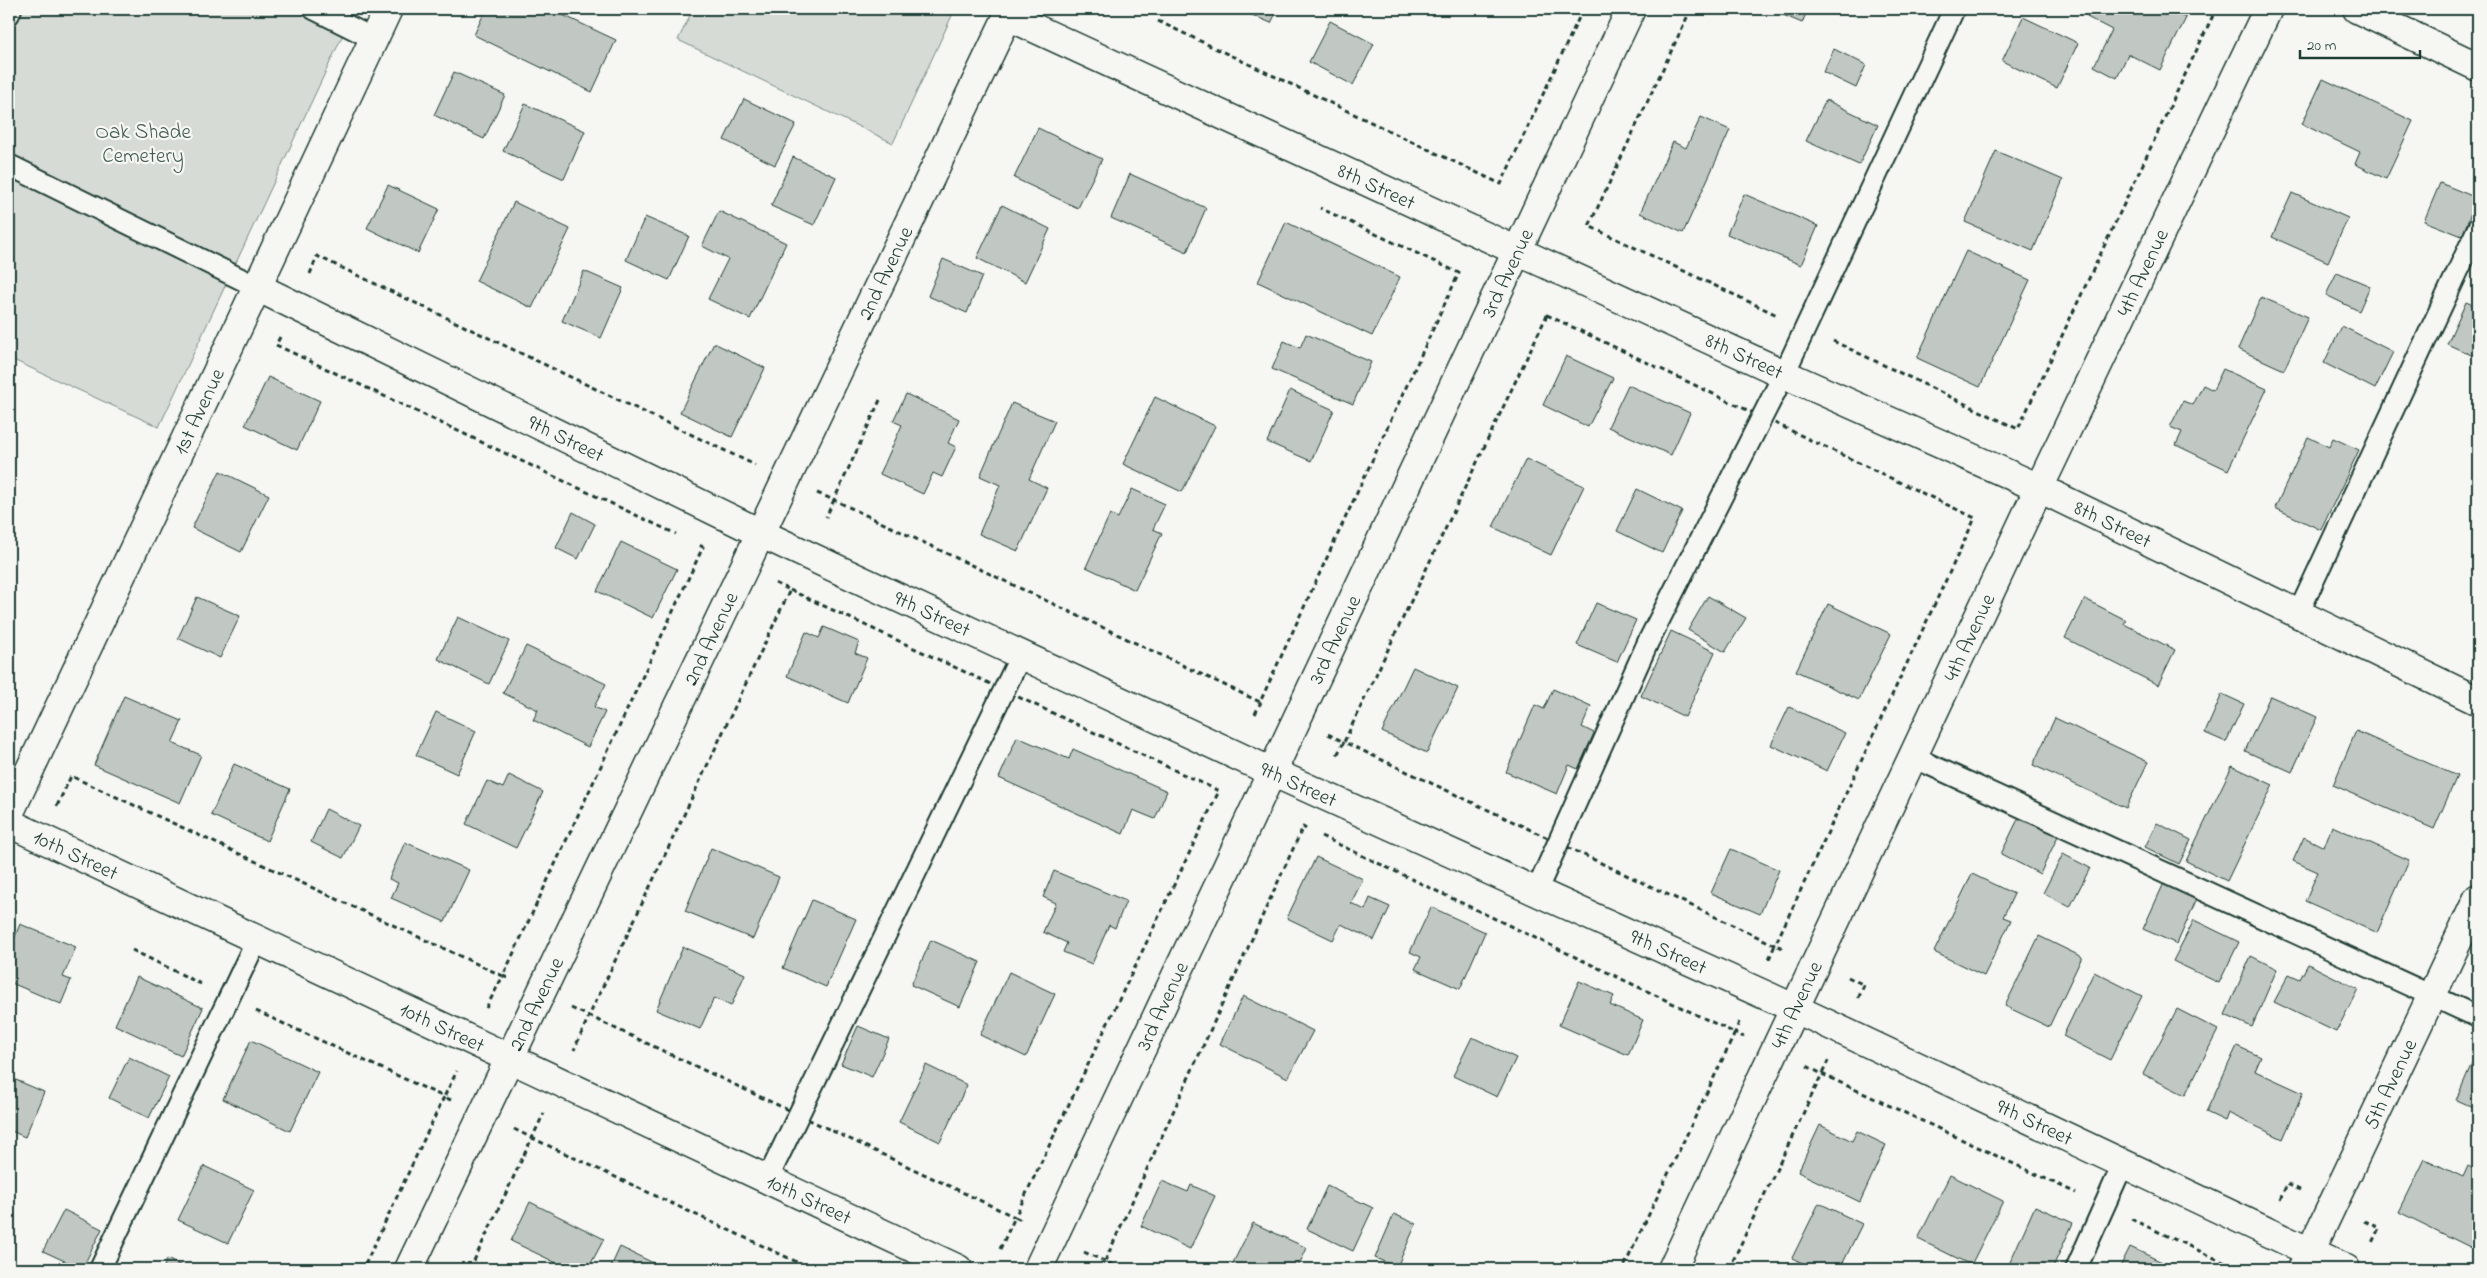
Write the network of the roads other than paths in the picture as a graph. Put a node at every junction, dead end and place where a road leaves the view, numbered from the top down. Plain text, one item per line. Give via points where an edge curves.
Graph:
1 (11, 9) edge
2 (314, 9) edge
3 (388, 9) edge
4 (1631, 9) edge
5 (1954, 9) edge
6 (2268, 9) edge
7 (2357, 9) edge
8 (1010, 12) edge
9 (9, 14) edge
10 (374, 39) junction
11 (2478, 67) edge
12 (9, 165) edge
13 (2478, 228) edge
14 (1518, 250) junction
15 (258, 288) junction
16 (1784, 374) junction
17 (2039, 488) junction
18 (760, 533) junction
19 (2298, 614) junction
20 (1021, 655) junction
21 (2478, 701) edge
22 (1913, 757) junction
23 (1272, 772) junction
24 (9, 814) edge
25 (9, 823) edge
26 (1536, 892) junction
27 (2478, 898) edge
28 (257, 940) junction
29 (2432, 996) junction
30 (1796, 1010) junction
31 (2478, 1017) edge
32 (510, 1059) junction
33 (2123, 1164) junction
34 (767, 1180) junction
35 (2306, 1261) edge
36 (100, 1269) edge
37 (409, 1269) edge
38 (958, 1269) edge
39 (1038, 1269) edge
40 (1672, 1269) edge
41 (2076, 1269) edge
42 (2346, 1269) edge

1 - 9 lane
2 - 10 lane
3 - 10 street, 1st Avenue
4 - 14 street, 3rd Avenue
5 - 16 lane
6 - 17 street, 4th Avenue
7 - 11 street
8 - 14 street, 8th Street
8 - 18 street, 2nd Avenue
10 - 15 street, 1st Avenue
12 - 15 lane
13 - 19 lane
14 - 16 street, 8th Street
14 - 23 street, 3rd Avenue
15 - 18 street, 9th Street
15 - 24 street, 1st Avenue
16 - 17 street, 8th Street
16 - 26 lane via 1648,642
17 - 19 street, 8th Street
17 - 22 street, 4th Avenue
18 - 20 street, 9th Street
18 - 32 street, 2nd Avenue
19 - 21 street, 8th Street
20 - 23 street, 9th Street
20 - 34 lane
22 - 29 lane
22 - 30 street, 4th Avenue
23 - 26 street, 9th Street
23 - 39 street, 3rd Avenue
25 - 28 street, 10th Street
26 - 30 street, 9th Street
27 - 29 street, 5th Avenue
28 - 32 street, 10th Street
28 - 36 lane
29 - 31 lane
29 - 35 street, 5th Avenue
30 - 33 street, 9th Street
30 - 40 street, 4th Avenue
32 - 34 street, 10th Street
32 - 37 street, 2nd Avenue
33 - 35 street, 9th Street
33 - 41 lane
34 - 38 street, 10th Street
35 - 42 street, 9th Street

